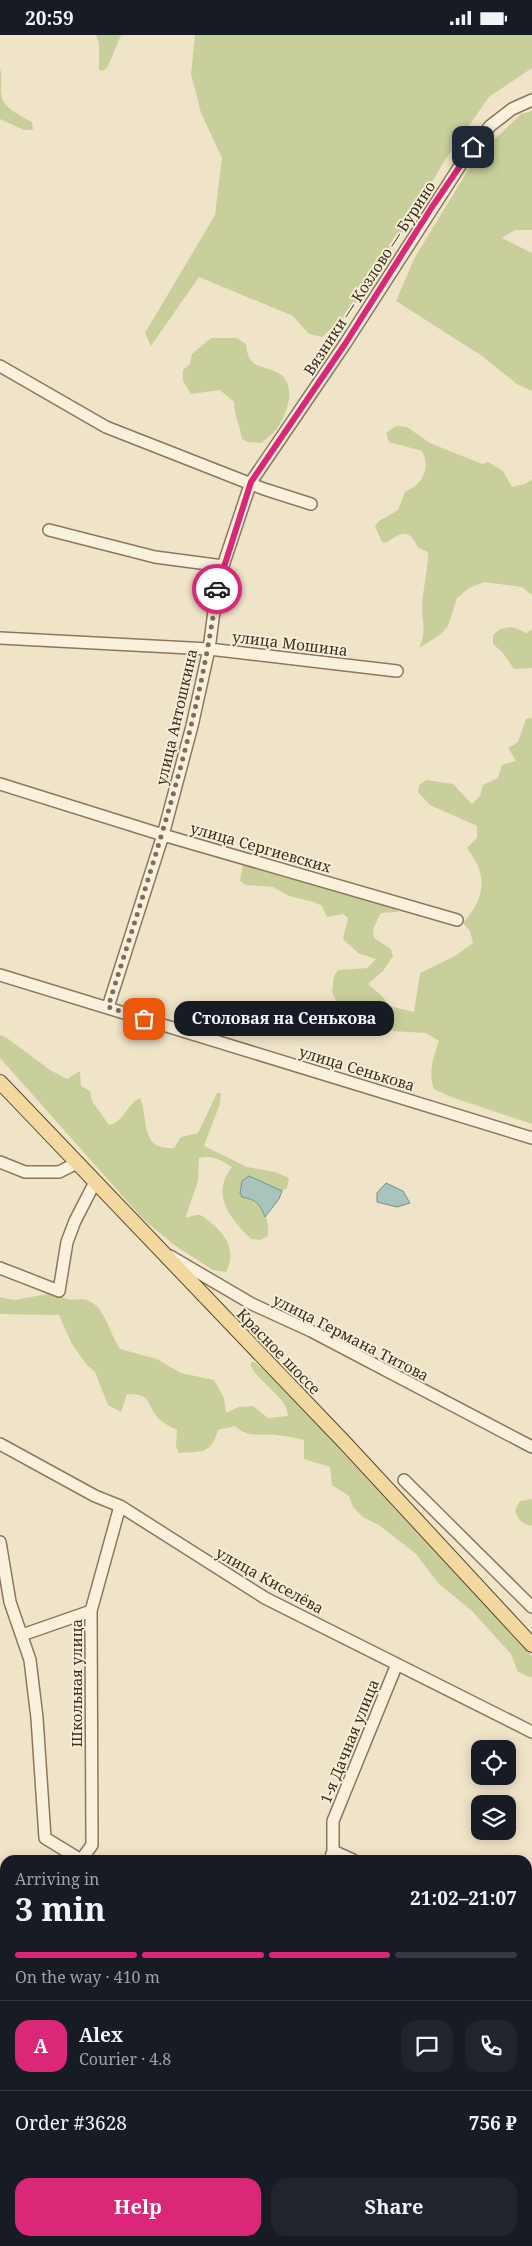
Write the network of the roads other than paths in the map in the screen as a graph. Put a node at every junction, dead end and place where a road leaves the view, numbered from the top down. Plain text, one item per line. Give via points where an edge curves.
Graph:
1 (532, 100) edge
2 (0, 366) edge
3 (280, 439) joint
4 (251, 482) junction
5 (311, 504) dead end
6 (49, 530) dead end
7 (223, 566) junction
8 (0, 639) edge
9 (208, 649) junction
10 (396, 671) dead end
11 (0, 784) edge
12 (163, 835) junction
13 (457, 920) dead end
14 (0, 975) edge
15 (108, 1007) junction
16 (0, 1082) edge
17 (532, 1138) edge
18 (0, 1162) edge
19 (77, 1163) junction
20 (95, 1182) junction
21 (160, 1250) junction
22 (0, 1268) edge
23 (0, 1444) edge
24 (532, 1447) edge
25 (404, 1480) dead end
26 (120, 1506) junction
27 (0, 1542) edge
28 (532, 1607) edge
29 (90, 1611) junction
30 (22, 1635) junction
31 (532, 1645) edge
32 (397, 1664) junction
33 (532, 1732) edge
34 (73, 1855) edge
35 (85, 1855) edge
36 (332, 1855) edge

1 - 3 street, Вязники — Козлово — Бурино via 512,109 490,126 465,158
2 - 4 street via 106,427
3 - 4 street, улица Антошкина
4 - 5 street
4 - 7 street, улица Антошкина
6 - 7 street via 155,557
7 - 9 street, улица Антошкина
8 - 9 street, улица Мошина
9 - 10 street, улица Мошина
9 - 12 street, улица Антошкина via 192,726
11 - 12 street, улица Сергиевских
12 - 13 street, улица Сергиевских
12 - 15 street, улица Антошкина
14 - 15 street, улица Сенькова
15 - 17 street, улица Сенькова
16 - 19 main road, Красное шоссе
18 - 19 street via 26,1172 59,1172
19 - 20 main road, Красное шоссе
20 - 21 main road, Красное шоссе
20 - 22 street via 67,1242 59,1291
21 - 24 street, улица Германа Титова via 252,1305 310,1331
21 - 31 main road, Красное шоссе
23 - 26 street, улица Киселёва via 95,1496
25 - 28 street
26 - 29 street, Школьная улица
26 - 32 street, улица Киселёва via 265,1598
27 - 30 street, Школьная улица via 10,1602
29 - 30 street
29 - 35 street, Школьная улица via 92,1845
30 - 34 street, Школьная улица via 30,1660 37,1718 45,1838
32 - 33 street, улица Киселёва
32 - 36 street, 1-я Дачная улица via 332,1821

